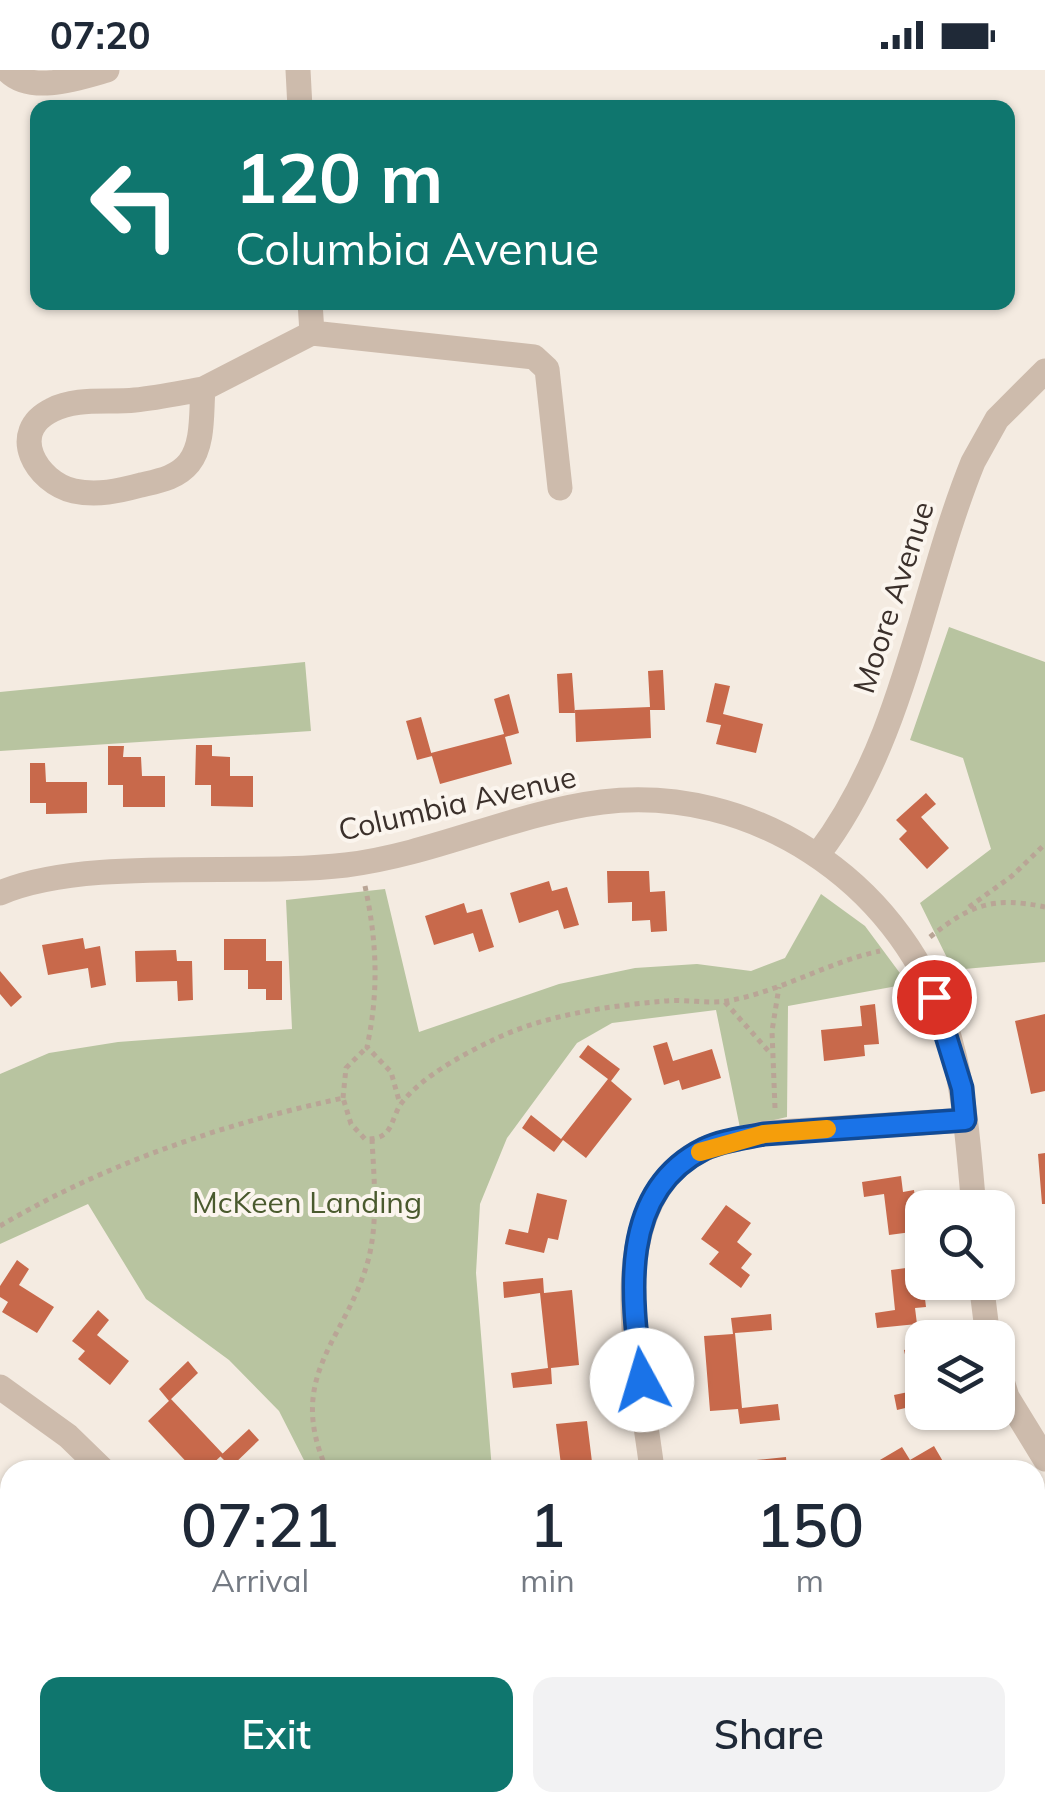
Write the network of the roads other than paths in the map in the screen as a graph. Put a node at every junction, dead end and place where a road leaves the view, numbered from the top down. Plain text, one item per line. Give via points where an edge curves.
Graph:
1 (7, 70) edge
2 (106, 70) edge
3 (298, 70) edge
4 (300, 100) edge
5 (311, 310) edge
6 (312, 332) junction
7 (1045, 371) edge
8 (202, 390) junction
9 (560, 488) dead end
10 (819, 853) junction
11 (0, 893) edge
12 (965, 1120) junction
13 (972, 1190) edge
14 (0, 1387) edge
15 (1015, 1409) edge
16 (1045, 1459) edge
17 (93, 1460) edge
18 (651, 1460) edge

1 - 2 street via 50,83
3 - 4 street
5 - 6 street
6 - 8 street
6 - 9 street via 534,357 547,369
7 - 10 street, Moore Avenue via 997,420 973,462 875,753
8 - 8 street via 195,451 168,478 90,494 56,484 31,458 31,430 50,410
10 - 11 street, Columbia Avenue via 727,814 643,800 542,813 447,844 360,862 283,872 78,876
10 - 12 street, Columbia Avenue via 896,928 924,973 944,1020
12 - 13 street, Columbia Avenue
12 - 18 street via 733,1140 703,1150 662,1185 643,1217 634,1252
14 - 17 street
15 - 16 street

